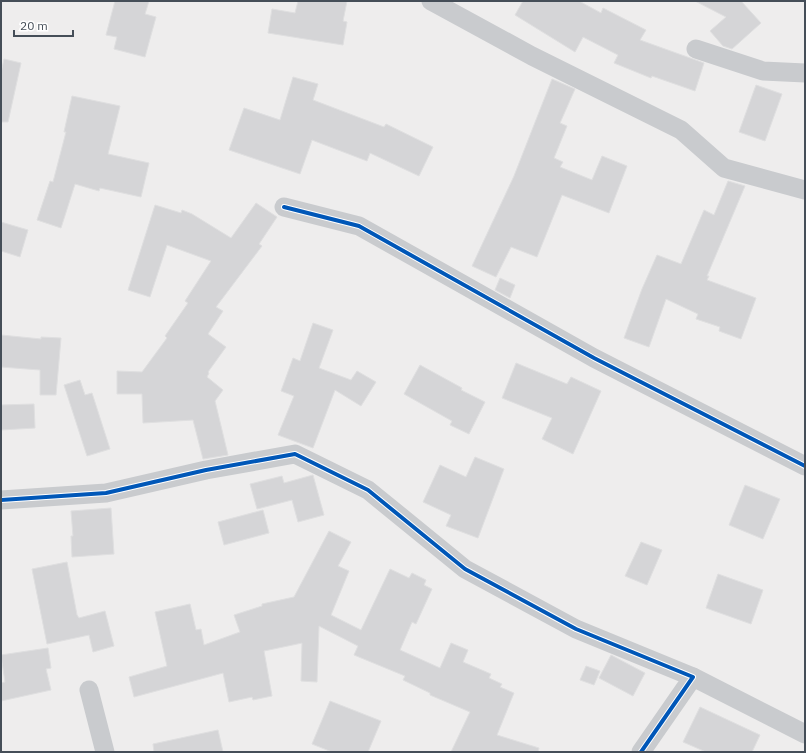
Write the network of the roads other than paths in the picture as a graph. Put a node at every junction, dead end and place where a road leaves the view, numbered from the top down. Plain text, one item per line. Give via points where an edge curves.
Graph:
1 (431, 1) edge
2 (696, 49) dead end
3 (805, 73) edge
4 (805, 190) edge
5 (284, 207) dead end
6 (805, 466) edge
7 (1, 500) edge
8 (693, 677) junction
9 (89, 690) dead end
10 (805, 734) edge
11 (105, 752) edge
12 (641, 752) edge

1 - 4 street via 532,56 681,130 724,168
2 - 3 street via 763,71
5 - 6 street via 359,226 594,358
7 - 8 street via 106,493 206,470 295,454 368,490 465,569 576,629
8 - 10 street
8 - 12 street
9 - 11 street

